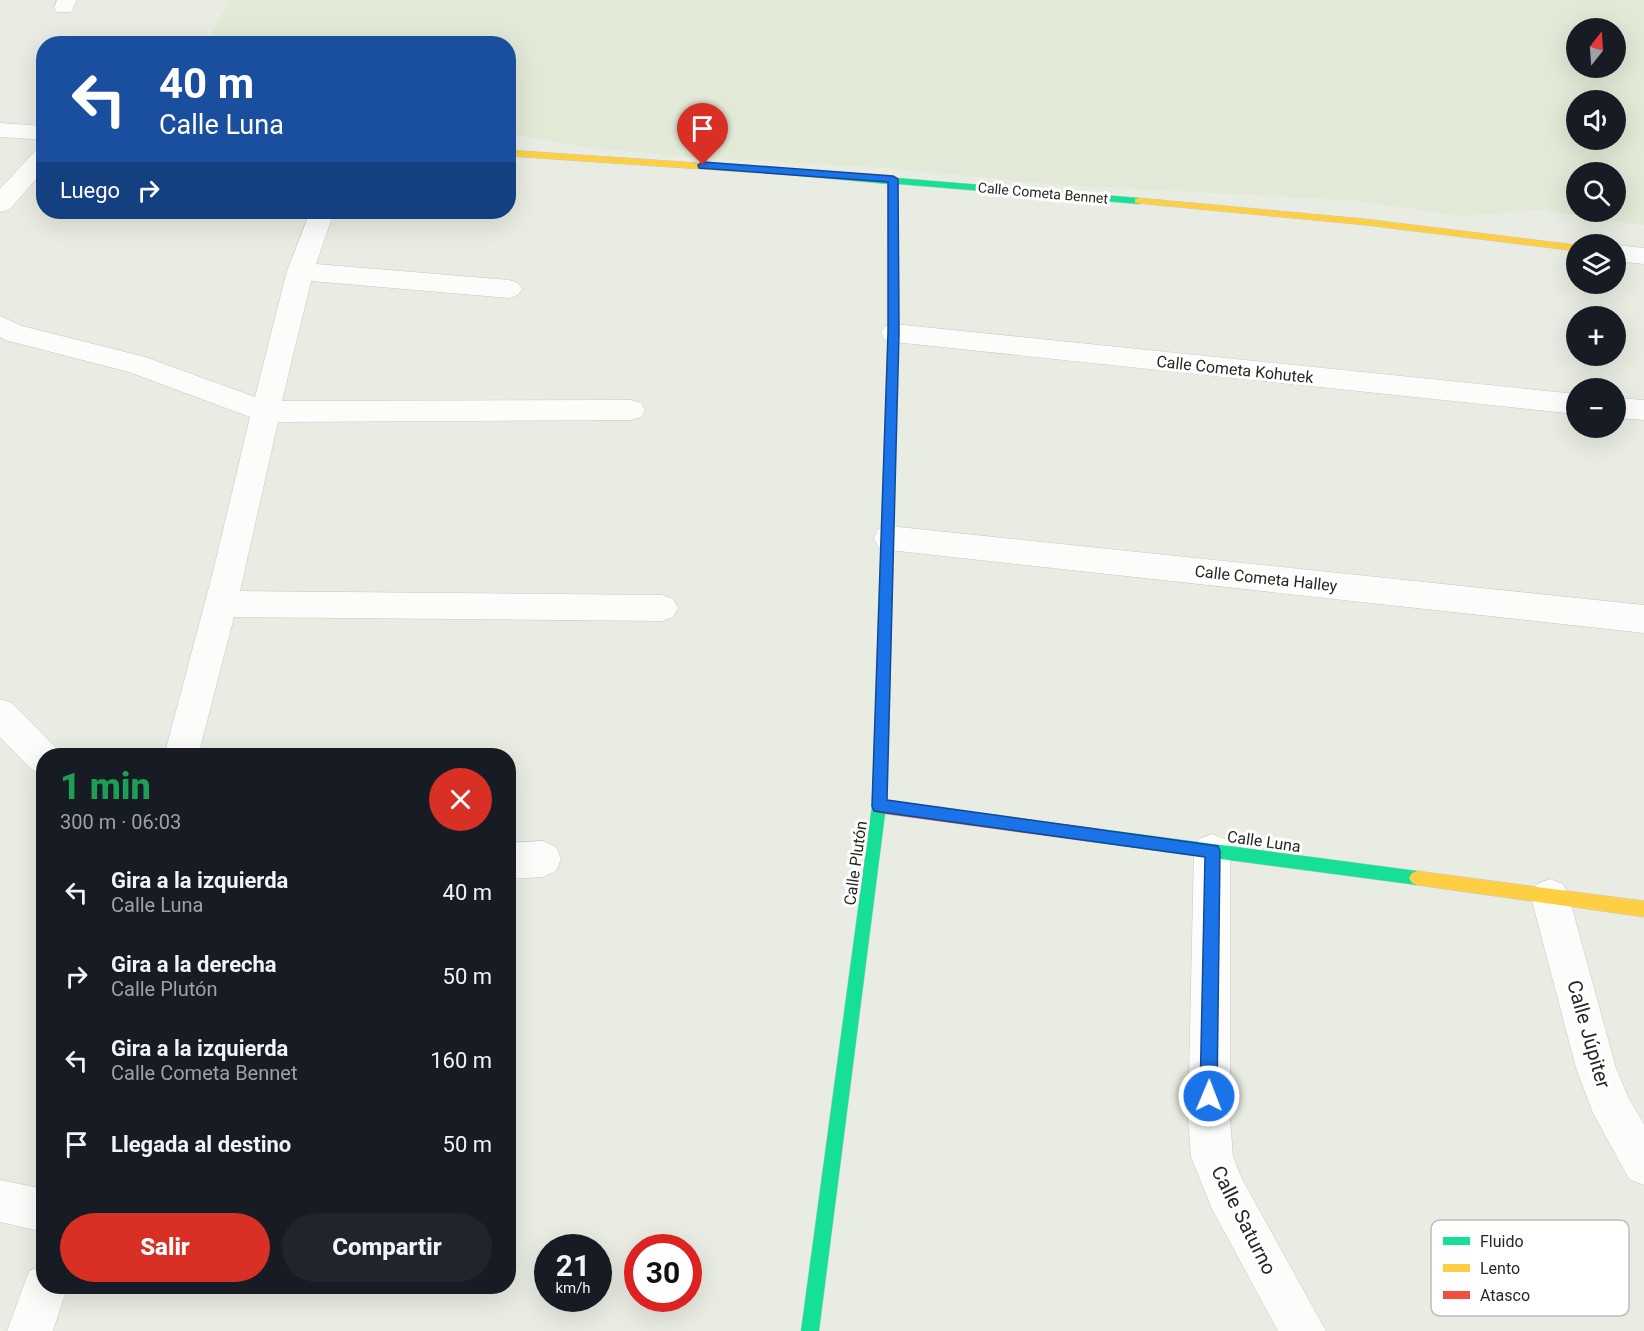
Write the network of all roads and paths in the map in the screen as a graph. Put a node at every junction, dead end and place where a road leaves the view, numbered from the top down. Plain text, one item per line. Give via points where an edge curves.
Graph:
1 (0, 130) edge
2 (36, 132) edge
3 (516, 154) edge
4 (36, 164) edge
5 (893, 179) junction
6 (0, 204) edge
7 (319, 219) edge
8 (1566, 247) edge
9 (1626, 254) edge
10 (1644, 256) edge
11 (300, 271) junction
12 (509, 289) dead end
13 (0, 325) edge
14 (894, 333) junction
15 (1566, 403) edge
16 (1626, 409) edge
17 (631, 410) dead end
18 (1644, 410) edge
19 (266, 412) junction
20 (889, 538) junction
21 (223, 604) junction
22 (662, 608) dead end
23 (1644, 619) edge
24 (0, 714) edge
25 (183, 748) edge
26 (36, 751) edge
27 (879, 806) junction
28 (1212, 851) junction
29 (1550, 897) junction
30 (1644, 909) edge
31 (1644, 1164) edge
32 (0, 1201) edge
33 (36, 1209) edge
34 (43, 1294) edge
35 (816, 1323) edge
36 (30, 1331) edge
37 (1303, 1331) edge

1 - 2 street
3 - 5 street, Calle Cometa Bennet
4 - 6 street
5 - 8 street, Calle Cometa Bennet via 1365,222
5 - 14 street, Calle Plutón
7 - 11 street
9 - 10 street
11 - 12 street
11 - 19 street
13 - 19 street via 14,333 135,364
14 - 15 street, Calle Cometa Kohutek
14 - 20 street, Calle Plutón
16 - 18 street
17 - 19 street
19 - 21 street
20 - 23 street, Calle Cometa Halley
20 - 27 street, Calle Plutón
21 - 22 street
21 - 25 street
24 - 26 street
27 - 28 street, Calle Luna
27 - 35 street, Calle Plutón
28 - 29 street, Calle Luna
28 - 37 street, Calle Saturno via 1212,1157 1227,1194
29 - 30 street, Calle Luna
29 - 31 street, Calle Júpiter via 1596,1068 1614,1113
32 - 33 street
34 - 36 street

